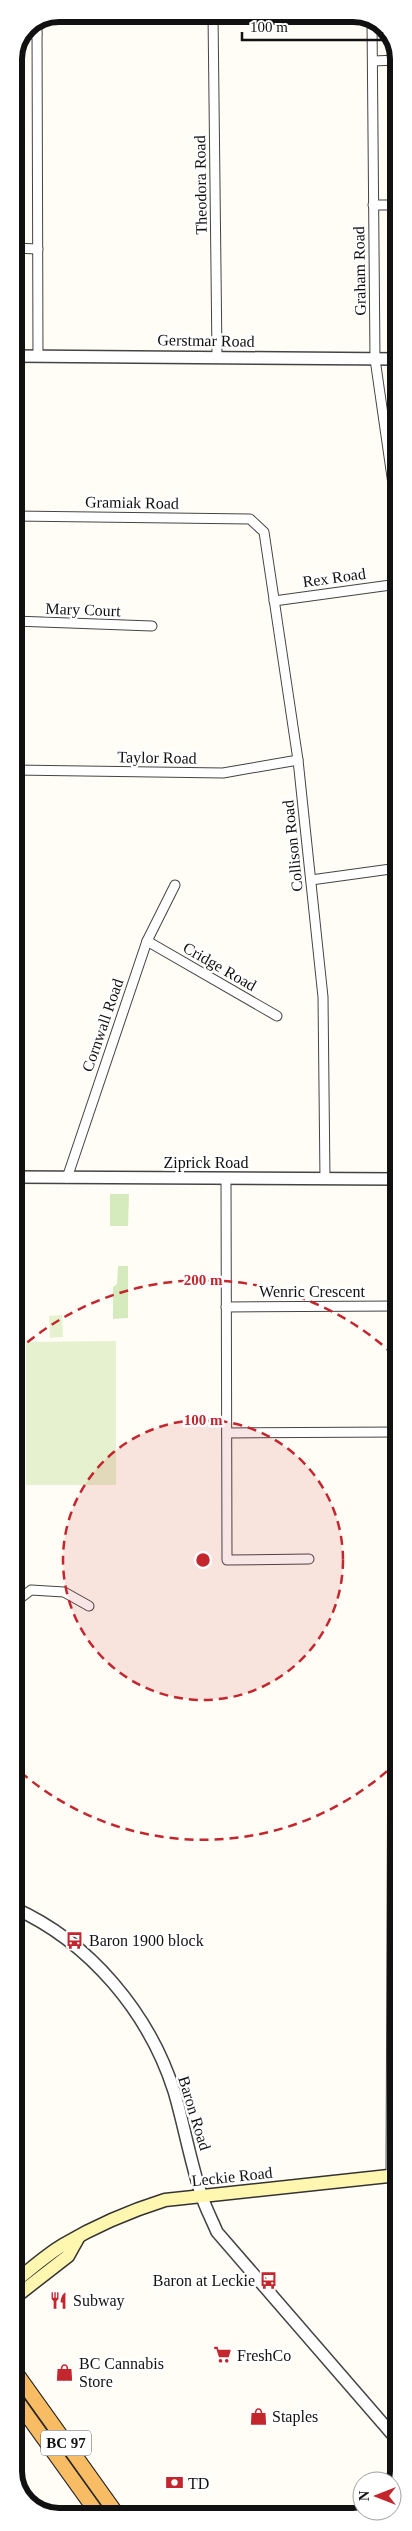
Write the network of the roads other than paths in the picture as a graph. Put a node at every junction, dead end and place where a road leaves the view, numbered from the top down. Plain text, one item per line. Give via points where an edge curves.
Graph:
1 (213, 23) edge
2 (372, 28) edge
3 (37, 30) edge
4 (32, 34) edge
5 (37, 34) junction
6 (389, 60) edge
7 (373, 61) junction
8 (373, 205) junction
9 (389, 205) edge
10 (22, 248) edge
11 (38, 249) junction
12 (22, 356) edge
13 (38, 356) junction
14 (217, 356) junction
15 (375, 359) junction
16 (389, 359) edge
17 (389, 449) edge
18 (22, 516) edge
19 (250, 520) joint
20 (389, 585) edge
21 (274, 601) junction
22 (22, 621) edge
23 (152, 626) dead end
24 (298, 760) junction
25 (22, 770) edge
26 (389, 869) edge
27 (311, 880) junction
28 (175, 885) dead end
29 (147, 941) junction
30 (277, 1016) dead end
31 (22, 1177) edge
32 (67, 1178) junction
33 (226, 1178) junction
34 (325, 1179) junction
35 (389, 1179) edge
36 (390, 1306) edge
37 (226, 1307) junction
38 (390, 1432) edge
39 (227, 1433) junction
40 (309, 1559) dead end
41 (23, 1596) edge
42 (89, 1606) dead end
43 (23, 1913) edge
44 (390, 2176) edge
45 (201, 2195) junction
46 (78, 2238) junction
47 (23, 2275) edge
48 (23, 2291) edge
49 (23, 2383) edge
50 (23, 2411) edge
51 (390, 2432) edge
52 (93, 2508) edge
53 (113, 2508) edge

1 - 14 street, Theodora Road
2 - 7 street, Graham Road
3 - 5 street
4 - 5 street
5 - 11 street
6 - 7 street
7 - 8 street, Graham Road
8 - 9 street
8 - 15 street, Graham Road
10 - 11 street
11 - 13 street
12 - 13 street, Gerstmar Road
13 - 14 street, Gerstmar Road
14 - 15 street, Gerstmar Road
15 - 16 street, Gerstmar Road
15 - 17 street, Graham Road
18 - 19 street, Gramiak Road
19 - 21 street, Collison Road via 264,532
20 - 21 street, Rex Road
21 - 24 street, Collison Road
22 - 23 street, Mary Court
24 - 25 street, Taylor Road via 222,773
24 - 27 street, Collison Road
26 - 27 street
27 - 34 street, Collison Road via 324,997
28 - 29 street, Cornwall Road
29 - 30 street, Cridge Road
29 - 32 street, Cornwall Road
31 - 32 street, Ziprick Road
32 - 33 street, Ziprick Road
33 - 34 street, Ziprick Road
33 - 37 street
34 - 35 street, Ziprick Road
36 - 37 street, Wenric Crescent
37 - 39 street
38 - 39 street
39 - 40 street via 227,1560
41 - 42 street via 31,1590 64,1592
43 - 45 street, Baron Road via 64,1937 97,1966 128,2001 154,2042 173,2090
44 - 45 main road, Leckie Road
45 - 46 main road, Leckie Road via 165,2200 133,2210
45 - 51 street, Baron Road via 217,2232
46 - 47 main road, Leckie Road via 63,2245
46 - 48 main road, Leckie Road via 68,2256
49 - 53 highway, BC 97
50 - 52 highway, BC 97

